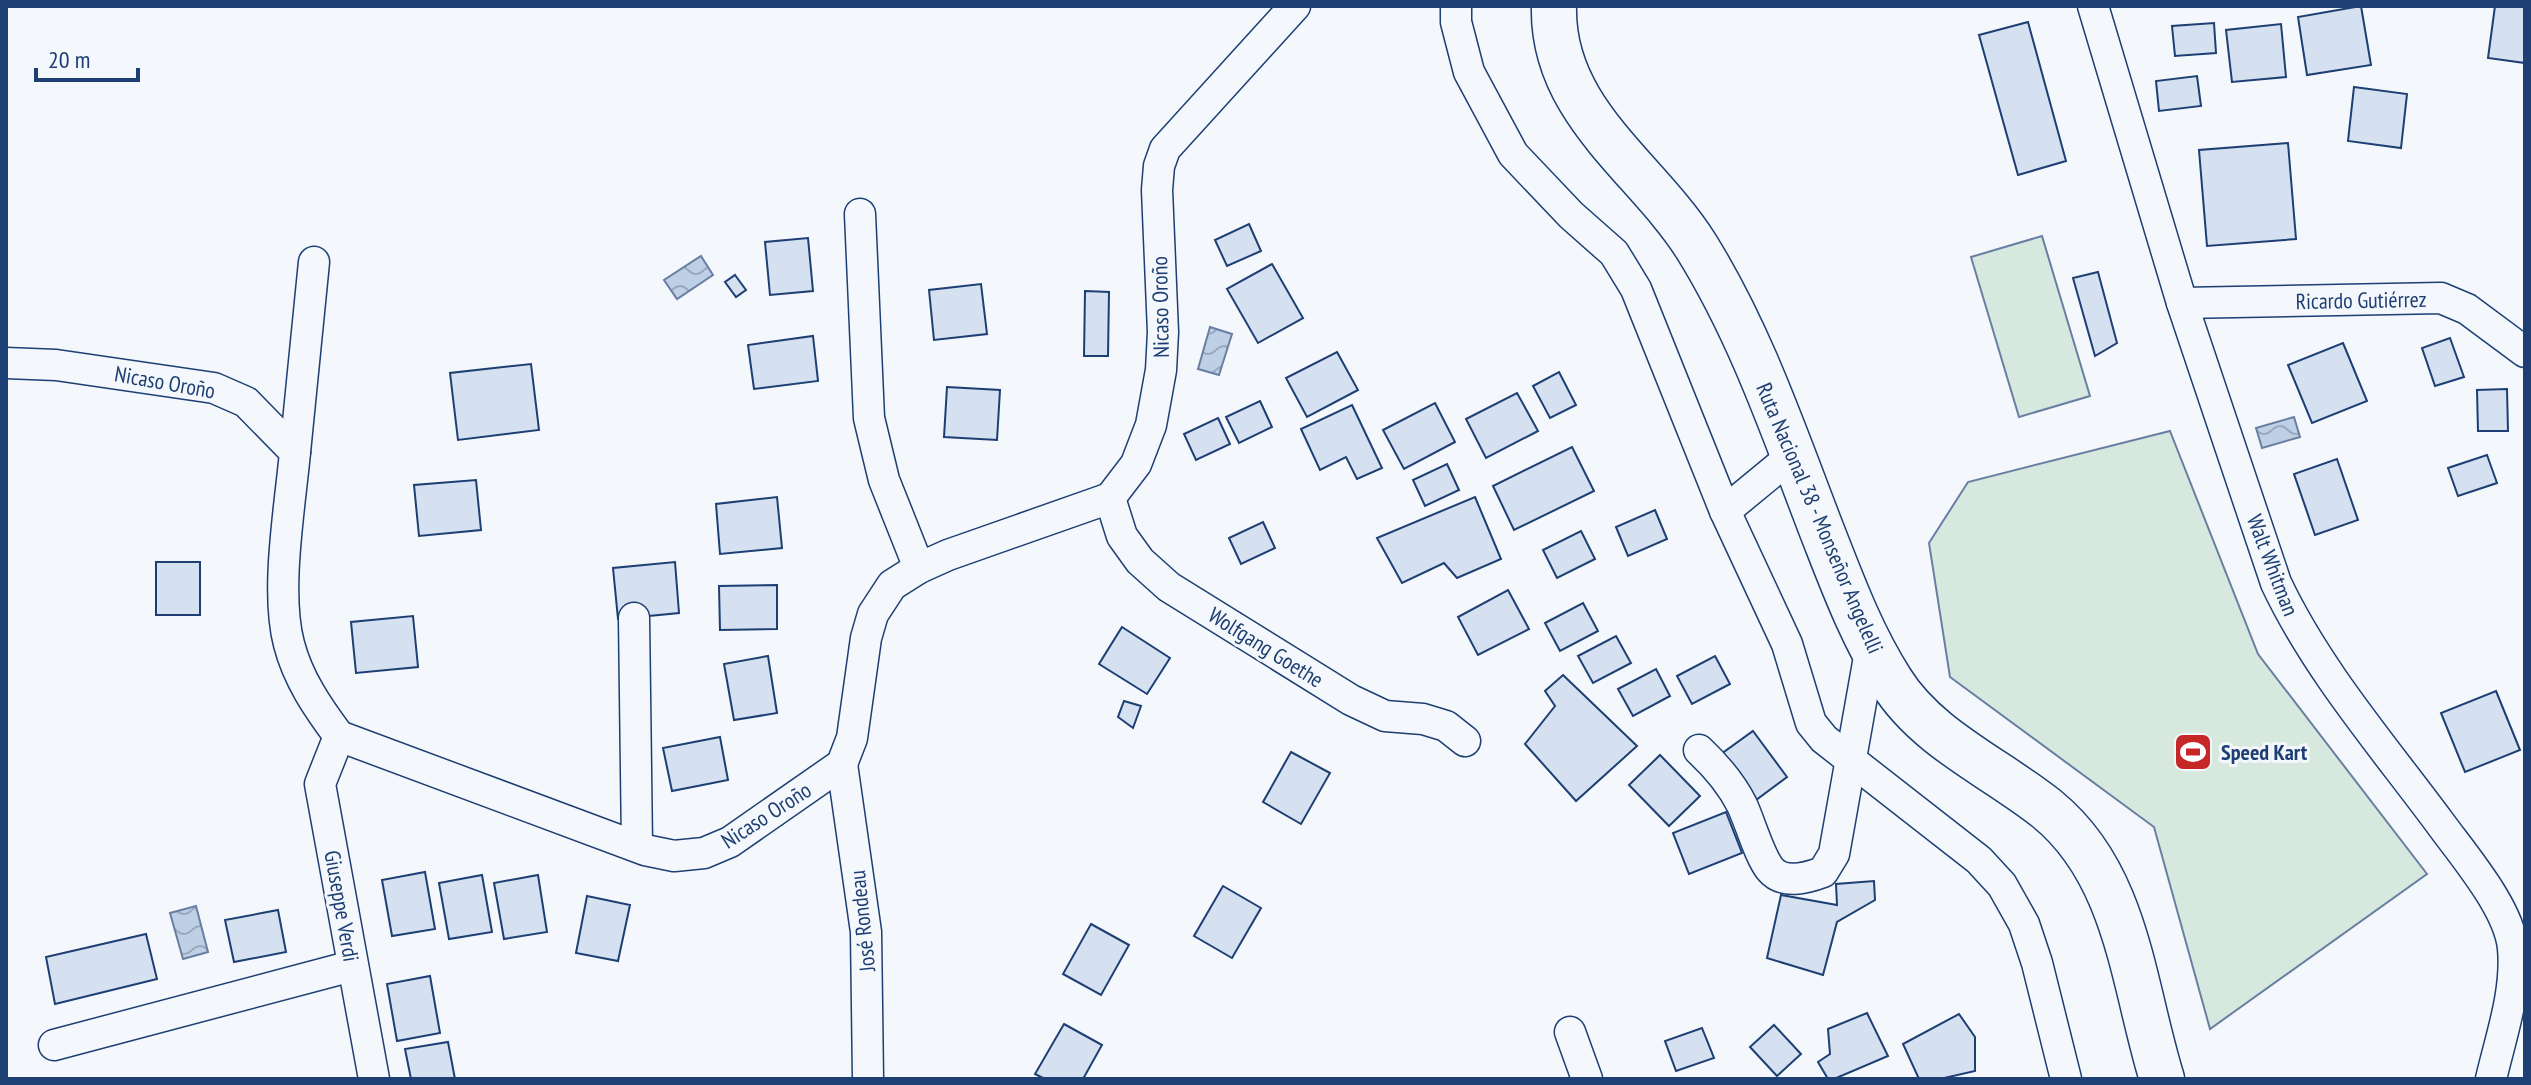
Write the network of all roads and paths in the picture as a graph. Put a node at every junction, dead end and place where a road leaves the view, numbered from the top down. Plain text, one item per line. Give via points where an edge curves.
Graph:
1 (1295, 6) edge
2 (1456, 6) edge
3 (1554, 6) edge
4 (2093, 6) edge
5 (860, 214) dead end
6 (314, 262) dead end
7 (2182, 303) junction
8 (2525, 352) edge
9 (6, 363) edge
10 (295, 452) junction
11 (1793, 455) junction
12 (1110, 498) junction
13 (1725, 511) junction
14 (919, 568) junction
15 (634, 618) dead end
16 (1871, 646) junction
17 (339, 736) junction
18 (1465, 741) dead end
19 (1699, 750) dead end
20 (1849, 758) junction
21 (842, 764) junction
22 (637, 846) junction
23 (2519, 944) edge
24 (352, 966) junction
25 (1570, 1032) dead end
26 (54, 1045) dead end
27 (374, 1079) edge
28 (868, 1079) edge
29 (1587, 1079) edge
30 (2066, 1079) edge
31 (2162, 1079) edge
32 (2491, 1079) edge

1 - 12 street, Nicaso Oroño via 1165,149 1157,190 1161,370 1151,425 1136,464
2 - 13 street via 1469,72 1513,154 1614,253 1636,289
3 - 11 main road, Ruta Nacional 38 - Monseñor Angelelli via 1564,69 1579,102 1695,244 1735,315
4 - 7 street, Walt Whitman
5 - 14 street via 869,418 884,480
6 - 10 street
7 - 8 street, Ricardo Gutiérrez via 2441,298 2467,309
7 - 23 street, Walt Whitman via 2276,583 2294,621 2495,899
9 - 10 street, Nicaso Oroño via 214,388 246,402
10 - 17 street via 285,573 288,642 316,706
11 - 13 street
11 - 16 main road, Ruta Nacional 38 - Monseñor Angelelli
12 - 14 street
12 - 18 street, Wolfgang Goethe via 1122,536 1169,587 1351,700 1385,716 1446,726
13 - 20 street via 1787,644 1811,723
14 - 21 street via 892,585 873,614 852,738
15 - 22 street
16 - 20 street
16 - 31 main road, Ruta Nacional 38 - Monseñor Angelelli via 1913,709 2048,810 2091,857 2119,917
17 - 22 street, Nicaso Oroño
17 - 24 street, Giuseppe Verdi via 320,784
19 - 20 street via 1740,802 1771,870 1784,878 1804,879 1823,872 1834,854
20 - 30 street via 1979,860 2002,885 2024,924 2037,963
21 - 22 street, Nicaso Oroño via 730,842 704,853 674,856
21 - 28 street, José Rondeau via 866,932
23 - 32 street, Walt Whitman
24 - 26 street
24 - 27 street, Giuseppe Verdi
25 - 29 street

